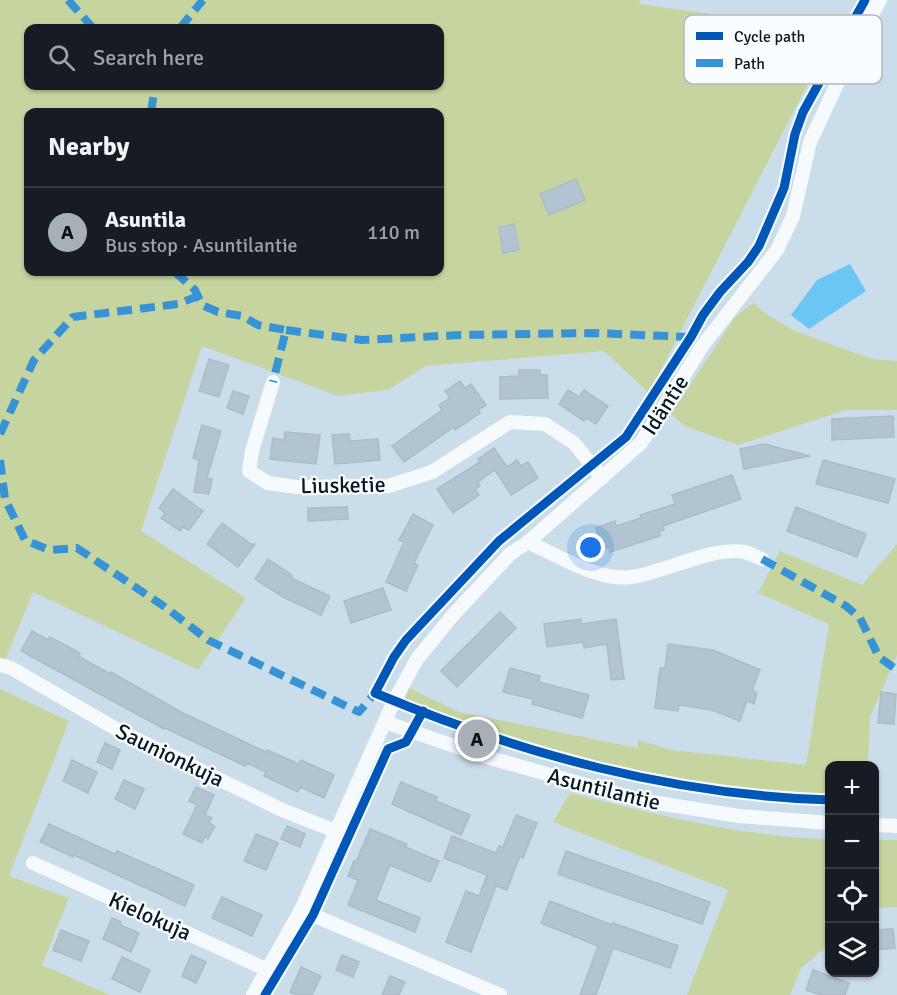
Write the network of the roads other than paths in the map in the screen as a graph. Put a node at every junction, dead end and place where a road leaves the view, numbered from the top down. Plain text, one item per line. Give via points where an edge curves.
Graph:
1 (880, 0) edge
2 (872, 15) edge
3 (837, 84) edge
4 (273, 382) dead end
5 (602, 478) junction
6 (528, 542) junction
7 (762, 559) dead end
8 (6, 666) edge
9 (385, 722) junction
10 (825, 824) edge
11 (879, 825) edge
12 (897, 826) edge
13 (335, 831) junction
14 (33, 863) dead end
15 (301, 909) junction
16 (268, 970) junction
17 (253, 995) edge
18 (500, 995) edge

1 - 2 street, Idäntie
3 - 5 street, Idäntie via 810,142 793,216 777,250 703,345 641,443
4 - 5 street, Liusketie via 249,471 268,483 296,487 388,486 432,472 510,422 545,424 574,443
5 - 6 street, Idäntie
6 - 7 street via 594,572 631,578 728,551
6 - 9 street, Idäntie via 510,554 417,659
8 - 13 street, Saunionkuja via 118,730 280,809
9 - 10 street, Asuntilantie via 483,756 639,800 739,816
9 - 13 street, Idäntie
11 - 12 street
13 - 15 street, Idäntie
14 - 16 street, Kielokuja
15 - 16 street, Idäntie
15 - 18 street
16 - 17 street, Idäntie

